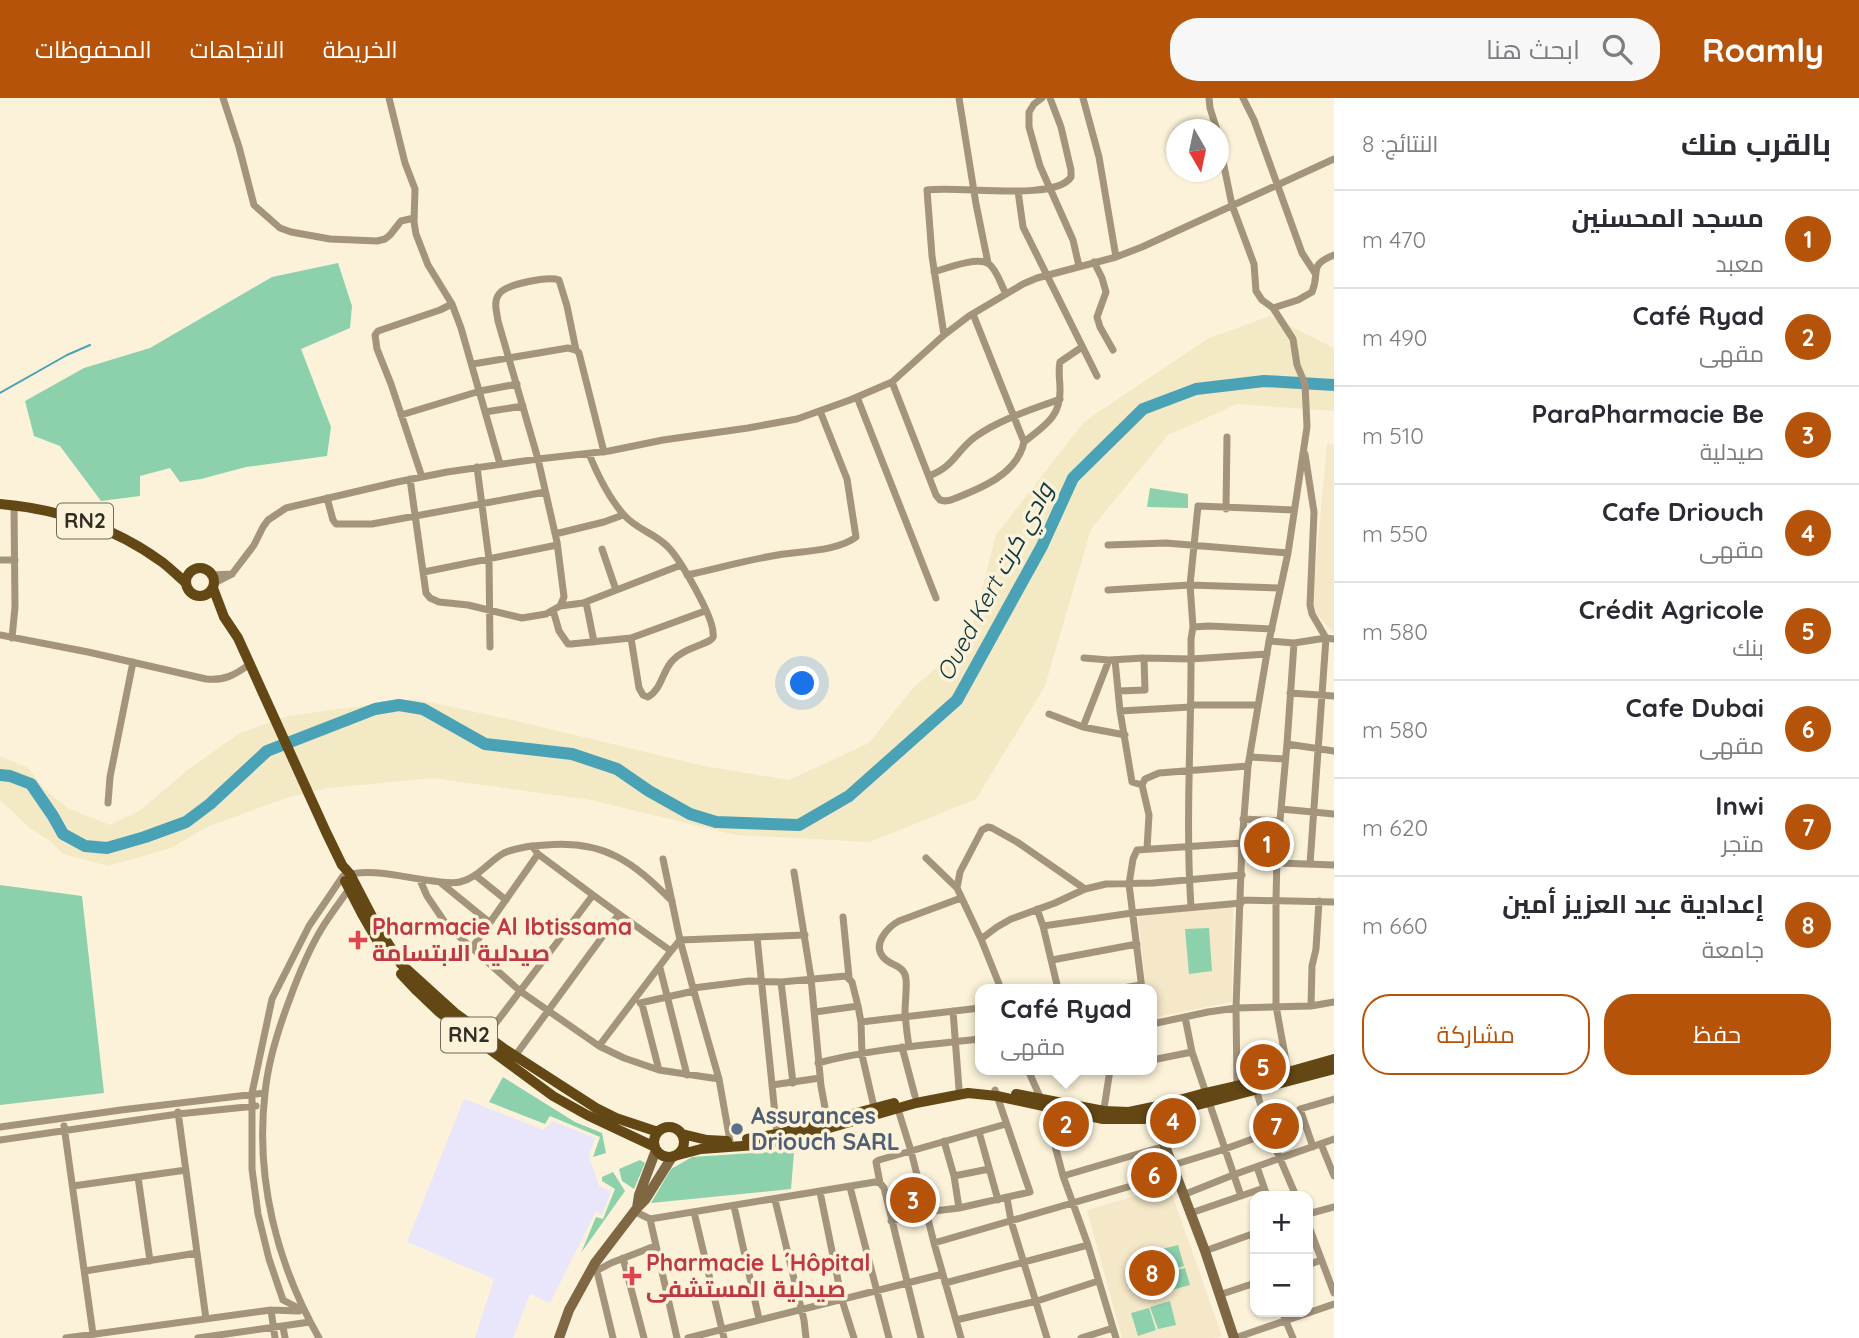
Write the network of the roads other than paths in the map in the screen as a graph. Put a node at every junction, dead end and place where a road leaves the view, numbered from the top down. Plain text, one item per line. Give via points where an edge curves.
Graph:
1 (223, 98) edge
2 (389, 98) edge
3 (959, 98) edge
4 (1042, 98) edge
5 (1050, 98) edge
6 (1083, 98) edge
7 (1209, 98) edge
8 (1243, 98) edge
9 (1214, 119) edge
10 (1334, 159) edge
11 (1228, 182) edge
12 (1277, 184) junction
13 (1049, 189) junction
14 (974, 190) junction
15 (1018, 191) junction
16 (1232, 205) junction
17 (414, 218) junction
18 (1334, 255) edge
19 (1116, 257) junction
20 (1094, 262) junction
21 (988, 263) junction
22 (1079, 266) junction
23 (934, 272) junction
24 (1315, 273) junction
25 (1046, 275) junction
26 (1006, 294) junction
27 (452, 304) junction
28 (1273, 308) junction
29 (973, 314) junction
30 (944, 335) junction
31 (1082, 347) junction
32 (576, 350) junction
33 (1113, 350) dead end
34 (509, 358) junction
35 (473, 364) junction
36 (1097, 376) dead end
37 (892, 382) junction
38 (517, 384) junction
39 (480, 391) junction
40 (857, 397) junction
41 (1060, 399) junction
42 (523, 406) junction
43 (820, 411) junction
44 (485, 412) junction
45 (401, 415) junction
46 (1014, 416) junction
47 (1227, 437) dead end
48 (1024, 442) junction
49 (1304, 448) junction
50 (604, 452) junction
51 (590, 454) junction
52 (538, 459) junction
53 (500, 464) junction
54 (477, 467) junction
55 (929, 476) junction
56 (422, 477) junction
57 (410, 480) junction
58 (545, 492) junction
59 (327, 498) junction
60 (482, 503) junction
61 (0, 504) edge
62 (14, 505) junction
63 (1226, 509) junction
64 (1294, 510) junction
65 (624, 514) junction
66 (415, 516) junction
67 (555, 534) junction
68 (557, 545) junction
69 (1108, 545) dead end
70 (1194, 546) junction
71 (602, 550) dead end
72 (1288, 553) junction
73 (489, 559) junction
74 (0, 560) edge
75 (15, 560) junction
76 (162, 562) junction
77 (681, 565) junction
78 (192, 571) junction
79 (424, 572) junction
80 (687, 575) junction
81 (213, 582) junction
82 (186, 583) junction
83 (1190, 585) junction
84 (1280, 588) junction
85 (616, 590) junction
86 (1108, 590) dead end
87 (198, 596) junction
88 (936, 598) dead end
89 (586, 602) junction
90 (556, 608) junction
91 (490, 610) junction
92 (705, 611) junction
93 (224, 617) junction
94 (1193, 628) junction
95 (1272, 629) junction
96 (0, 635) edge
97 (12, 638) junction
98 (631, 638) junction
99 (1330, 639) edge
100 (1269, 641) junction
101 (594, 642) junction
102 (1294, 643) junction
103 (490, 647) dead end
104 (1267, 654) junction
105 (1084, 658) dead end
106 (1144, 658) junction
107 (1191, 659) junction
108 (1112, 660) junction
109 (133, 662) junction
110 (250, 664) junction
111 (1119, 691) junction
112 (1290, 693) junction
113 (1322, 695) junction
114 (1334, 696) edge
115 (1257, 705) junction
116 (1191, 706) junction
117 (1120, 711) junction
118 (1049, 714) dead end
119 (1083, 727) junction
120 (1125, 735) junction
121 (1287, 744) junction
122 (1317, 749) junction
123 (1334, 751) edge
124 (1285, 759) junction
125 (1249, 762) junction
126 (1189, 771) junction
127 (1142, 785) junction
128 (108, 803) dead end
129 (1281, 809) junction
130 (1313, 813) junction
131 (1334, 814) edge
132 (1244, 819) junction
133 (1280, 821) junction
134 (532, 846) junction
135 (1189, 846) junction
136 (1242, 847) junction
137 (1147, 849) junction
138 (1277, 853) junction
139 (538, 854) junction
140 (926, 858) dead end
141 (663, 859) dead end
142 (1277, 863) junction
143 (1310, 864) junction
144 (1334, 865) edge
145 (345, 872) junction
146 (794, 872) dead end
147 (475, 875) junction
148 (1242, 875) junction
149 (420, 880) junction
150 (1189, 880) junction
151 (441, 882) junction
152 (1129, 884) junction
153 (957, 888) junction
154 (349, 889) junction
155 (1085, 889) junction
156 (593, 895) junction
157 (961, 898) junction
158 (506, 900) junction
159 (672, 901) junction
160 (1319, 901) junction
161 (1241, 902) junction
162 (1276, 902) junction
163 (1334, 902) edge
164 (1191, 907) junction
165 (1037, 909) junction
166 (619, 914) junction
167 (1132, 914) junction
168 (843, 917) dead end
169 (489, 922) junction
170 (1043, 926) junction
171 (805, 935) junction
172 (757, 937) junction
173 (981, 939) junction
174 (680, 940) junction
175 (1137, 944) junction
176 (472, 948) junction
177 (670, 951) junction
178 (1052, 960) junction
179 (660, 968) junction
180 (849, 977) junction
181 (811, 978) junction
182 (762, 980) junction
183 (780, 982) junction
184 (999, 984) edge
185 (1057, 984) edge
186 (1141, 984) edge
187 (694, 989) junction
188 (520, 991) junction
189 (667, 998) junction
190 (1334, 1002) edge
191 (638, 1003) junction
192 (858, 1006) junction
193 (1276, 1006) junction
194 (1311, 1006) junction
195 (1237, 1008) junction
196 (975, 1009) edge
197 (547, 1010) junction
198 (815, 1012) junction
199 (953, 1012) junction
200 (905, 1016) junction
201 (1185, 1017) junction
202 (861, 1022) junction
203 (1157, 1023) edge
204 (486, 1036) junction
205 (975, 1040) edge
206 (956, 1042) junction
207 (599, 1046) junction
208 (905, 1046) junction
209 (1192, 1052) junction
210 (862, 1055) junction
211 (515, 1056) junction
212 (1157, 1059) edge
213 (1334, 1059) edge
214 (818, 1063) junction
215 (1334, 1069) edge
216 (659, 1070) junction
217 (1288, 1072) junction
218 (687, 1075) junction
219 (1030, 1075) edge
220 (1109, 1075) edge
221 (820, 1078) junction
222 (719, 1079) junction
223 (793, 1083) junction
224 (772, 1085) junction
225 (1237, 1086) junction
226 (1255, 1086) junction
227 (959, 1089) junction
228 (253, 1093) junction
229 (265, 1093) junction
230 (996, 1093) junction
231 (915, 1096) junction
232 (1207, 1098) junction
233 (1334, 1098) edge
234 (177, 1103) junction
235 (1042, 1103) junction
236 (264, 1105) junction
237 (897, 1105) junction
238 (253, 1106) junction
239 (874, 1107) junction
240 (121, 1110) junction
241 (1155, 1112) junction
242 (178, 1114) junction
243 (1103, 1115) junction
244 (63, 1119) junction
245 (122, 1121) junction
246 (828, 1124) junction
247 (1006, 1124) junction
248 (0, 1127) edge
249 (65, 1130) junction
250 (658, 1132) junction
251 (979, 1132) junction
252 (682, 1133) junction
253 (1269, 1133) junction
254 (777, 1134) junction
255 (1334, 1139) edge
256 (0, 1140) edge
257 (730, 1141) junction
258 (944, 1142) junction
259 (1321, 1144) junction
260 (1166, 1146) junction
261 (1313, 1147) junction
262 (655, 1148) junction
263 (1225, 1149) junction
264 (911, 1151) junction
265 (675, 1156) junction
266 (1281, 1159) junction
267 (1257, 1167) junction
268 (989, 1169) junction
269 (1175, 1169) junction
270 (186, 1170) junction
271 (1233, 1175) junction
272 (954, 1176) junction
273 (1063, 1176) junction
274 (1334, 1176) edge
275 (138, 1177) junction
276 (880, 1183) junction
277 (73, 1186) junction
278 (850, 1187) junction
279 (1266, 1191) edge
280 (1294, 1191) edge
281 (820, 1192) junction
282 (1183, 1195) junction
283 (1250, 1195) edge
284 (1241, 1196) junction
285 (1002, 1199) junction
286 (775, 1200) junction
287 (1073, 1202) junction
288 (734, 1206) junction
289 (1334, 1207) edge
290 (960, 1208) junction
291 (635, 1210) junction
292 (694, 1212) junction
293 (926, 1212) junction
294 (1191, 1213) junction
295 (1313, 1213) edge
296 (650, 1219) junction
297 (891, 1221) junction
298 (1011, 1221) junction
299 (1250, 1235) edge
300 (1313, 1238) edge
301 (934, 1243) junction
302 (1088, 1245) junction
303 (655, 1246) junction
304 (1205, 1251) junction
305 (197, 1253) junction
306 (623, 1258) junction
307 (1321, 1260) junction
308 (150, 1261) junction
309 (1023, 1263) junction
310 (1313, 1263) edge
311 (597, 1266) junction
312 (85, 1270) junction
313 (943, 1274) junction
314 (1098, 1281) junction
315 (908, 1283) junction
316 (945, 1283) junction
317 (1250, 1285) edge
318 (877, 1290) junction
319 (1334, 1293) edge
320 (1219, 1295) junction
321 (842, 1300) junction
322 (1037, 1301) junction
323 (1334, 1304) edge
324 (1313, 1309) edge
325 (271, 1310) junction
326 (800, 1310) junction
327 (304, 1311) junction
328 (1282, 1317) edge
329 (1284, 1317) edge
330 (206, 1319) junction
331 (759, 1319) junction
332 (956, 1320) junction
333 (310, 1322) junction
334 (284, 1327) junction
335 (273, 1328) junction
336 (1113, 1328) junction
337 (721, 1329) junction
338 (93, 1334) junction
339 (112, 1335) edge
340 (223, 1336) edge
341 (66, 1338) edge
342 (198, 1338) edge
343 (275, 1338) edge
344 (285, 1338) edge
345 (319, 1338) edge
346 (559, 1338) edge
347 (613, 1338) edge
348 (644, 1338) edge
349 (677, 1338) edge
350 (688, 1338) edge
351 (724, 1338) edge
352 (806, 1338) edge
353 (854, 1338) edge
354 (889, 1338) edge
355 (921, 1338) edge
356 (961, 1338) edge
357 (1048, 1338) edge
358 (1081, 1338) edge
359 (1116, 1338) edge
360 (1235, 1338) edge
361 (1293, 1338) edge

1 - 17 street via 254,205 280,228 330,239 377,241 390,235 401,221
2 - 17 street via 415,189
3 - 14 street
4 - 13 street via 1029,112 1029,127
5 - 13 street via 1071,177 1066,184
6 - 19 street via 1099,157
7 - 9 street
8 - 12 street
10 - 12 street
11 - 16 street
12 - 16 street
12 - 24 street
13 - 15 street
13 - 22 street
14 - 15 street
14 - 21 street
14 - 23 street via 927,190
15 - 25 street via 1021,222
16 - 19 street
16 - 28 street via 1254,264 1256,290
17 - 27 street via 425,259
18 - 24 street via 1319,262
19 - 20 street
20 - 22 street
20 - 33 street via 1106,292 1097,317
21 - 23 street via 977,261
21 - 26 street
22 - 25 street
23 - 30 street
24 - 28 street via 1312,292
25 - 26 street
25 - 31 street
26 - 29 street
27 - 35 street
27 - 45 street via 375,335
28 - 49 street via 1293,340 1305,384
29 - 30 street
29 - 46 street
30 - 37 street
31 - 36 street
31 - 41 street via 1060,362
32 - 34 street
32 - 34 street via 561,285 548,278 507,288 498,295 495,306
32 - 50 street
34 - 35 street
34 - 38 street
35 - 39 street
37 - 40 street
37 - 55 street
38 - 39 street
38 - 42 street
39 - 44 street
39 - 45 street
40 - 43 street
40 - 88 street
41 - 46 street
41 - 48 street via 1054,416
42 - 44 street
42 - 52 street
43 - 50 street via 782,422
43 - 80 street via 847,480 856,537 846,543
44 - 53 street
45 - 56 street
46 - 48 street
46 - 55 street via 972,439 952,463
47 - 63 street
48 - 55 street via 997,479 951,500 940,500
49 - 64 street
49 - 99 street via 1314,512 1310,601 1312,614
50 - 51 street
51 - 52 street
51 - 65 street via 610,497
52 - 53 street
52 - 58 street
53 - 54 street
54 - 56 street
54 - 60 street
56 - 57 street
57 - 59 street
57 - 66 street
58 - 60 street
58 - 67 street
59 - 66 street via 333,520 339,524
59 - 81 street via 273,515 232,574
60 - 66 street
60 - 73 street
61 - 62 main road, RN2
62 - 75 street
62 - 76 main road, RN2 via 97,526
63 - 64 street
63 - 70 street via 1198,506
64 - 72 street
65 - 67 street
65 - 77 street via 667,546
66 - 79 street
67 - 68 street
68 - 73 street
68 - 90 street via 564,597
69 - 70 street
70 - 72 street
70 - 83 street
71 - 85 street
72 - 84 street
73 - 79 street
73 - 91 street
74 - 75 street
75 - 97 street
76 - 78 main road, RN2
76 - 82 main road, RN2
77 - 80 street
77 - 85 street
78 - 81 main road, RN2 via 209,571
78 - 82 main road
79 - 91 street via 430,598
80 - 92 street
81 - 87 main road via 207,594
81 - 93 main road, RN2
82 - 87 main road, RN2
83 - 84 street
83 - 86 street
83 - 94 street
84 - 95 street
85 - 89 street
87 - 93 main road, RN2
89 - 90 street
89 - 101 street
90 - 91 street via 522,618
90 - 101 street via 559,631 568,644
91 - 103 street
92 - 98 street
92 - 98 street via 712,639 674,658 658,689 648,697 639,688
93 - 110 main road, RN2
94 - 95 street
94 - 107 street
95 - 100 street
96 - 97 street
97 - 109 street
98 - 101 street
99 - 102 street
99 - 113 street
100 - 102 street
100 - 104 street
102 - 112 street
104 - 107 street
104 - 115 street
105 - 108 street
106 - 107 street
106 - 108 street
106 - 111 street via 1145,691
107 - 116 street
108 - 111 street
108 - 119 street
109 - 110 street via 214,680 230,677
109 - 128 street
110 - 145 main road, RN2
111 - 117 street
112 - 113 street
112 - 121 street
113 - 114 street
113 - 122 street
115 - 116 street
115 - 125 street
116 - 117 street
116 - 126 street
117 - 120 street
118 - 119 street
119 - 120 street
120 - 127 street via 1132,782
121 - 122 street
121 - 124 street
122 - 123 street
122 - 130 street
124 - 125 street
124 - 129 street
125 - 126 street
125 - 132 street
126 - 127 street via 1153,775
126 - 135 street
127 - 137 street via 1149,815
129 - 130 street
129 - 133 street
130 - 131 street
130 - 143 street
132 - 133 street
132 - 136 street
133 - 138 street
134 - 139 street
134 - 147 street via 503,853
134 - 159 street via 573,844 617,856
135 - 136 street
135 - 137 street
135 - 150 street
136 - 138 street
136 - 148 street
137 - 152 street via 1134,854
138 - 142 street
139 - 156 street
139 - 158 street
140 - 153 street
141 - 159 street
142 - 143 street
142 - 162 street
143 - 144 street
145 - 149 street
145 - 154 main road, RN2
145 - 204 main road, RN2 via 401,964
145 - 228 street via 309,926 272,999
146 - 171 street
147 - 151 street via 460,882
147 - 158 street
148 - 150 street
148 - 161 street
149 - 151 street
149 - 176 street via 439,915
150 - 152 street
150 - 164 street
151 - 169 street
152 - 155 street
152 - 167 street
153 - 155 street via 978,836 988,827
153 - 157 street
154 - 229 street via 321,929 301,970 272,1053
154 - 262 main road, RN2 via 391,961 439,1012 553,1096
155 - 165 street
156 - 166 street
156 - 188 street
157 - 173 street
157 - 200 street via 891,925 881,939 882,956 905,973
158 - 169 street
159 - 174 street
160 - 162 street
160 - 163 street
160 - 194 street
161 - 162 street
161 - 164 street
161 - 195 street
162 - 193 street
164 - 167 street
165 - 170 street
165 - 173 street via 997,926
166 - 177 street
166 - 197 street
167 - 170 street
167 - 175 street
168 - 180 street
169 - 176 street
170 - 178 street
171 - 172 street
171 - 181 street
172 - 174 street
172 - 182 street
173 - 184 street
174 - 177 street
174 - 187 street
175 - 178 street
175 - 186 street
176 - 188 street
177 - 179 street
178 - 185 street
179 - 189 street
179 - 191 street
180 - 181 street
180 - 192 street
181 - 183 street
181 - 198 street
182 - 183 street
182 - 187 street
182 - 224 street
183 - 223 street
187 - 189 street
187 - 222 street
188 - 197 street
188 - 204 street
189 - 191 street
189 - 218 street
190 - 194 street
191 - 207 street
191 - 216 street
192 - 198 street
192 - 202 street
193 - 194 street
193 - 195 street
193 - 217 street
195 - 201 street
195 - 225 street
196 - 199 street
197 - 207 street
197 - 211 street
198 - 214 street
199 - 200 street
199 - 206 street
200 - 202 street
200 - 208 street
201 - 203 street
201 - 209 street
202 - 210 street
204 - 211 main road, RN2
205 - 206 street
206 - 208 street
206 - 227 street
207 - 216 street
208 - 210 street
208 - 231 street
209 - 212 street
209 - 232 street
210 - 214 street
210 - 239 street
211 - 250 main road, RN2 via 596,1108
213 - 217 main road, RN2
214 - 221 street
215 - 226 main road, RN2
216 - 218 street
217 - 226 main road, RN2
218 - 222 street
219 - 235 street
220 - 243 street
221 - 223 street
221 - 246 street
222 - 257 street
223 - 224 street
224 - 254 street
225 - 226 main road, RN2
225 - 232 main road, RN2
226 - 232 main road, RN2
226 - 253 street
227 - 230 main road, RN2
227 - 231 main road, RN2
228 - 229 street
228 - 234 street
228 - 238 street
229 - 236 street
230 - 235 main road, RN2
230 - 237 main road, RN2
230 - 247 street
231 - 237 main road, RN2
232 - 241 main road, RN2
232 - 263 street
233 - 261 street via 1300,1109
234 - 240 street
234 - 242 street
235 - 243 main road, RN2
235 - 273 street
236 - 238 street
236 - 327 street via 264,1174 270,1213
237 - 239 main road, RN2
237 - 246 main road, RN2
237 - 264 street
238 - 242 street
238 - 327 street via 252,1169 269,1259 283,1300
239 - 246 main road, RN2
240 - 244 street
240 - 245 street
241 - 243 main road, RN2 via 1131,1120
241 - 260 main road
242 - 245 street
242 - 270 street
244 - 248 street
244 - 249 street
245 - 249 street
246 - 254 main road, RN2
246 - 265 main road, RN2 via 784,1141
247 - 251 street
247 - 285 street via 1030,1192
249 - 256 street
249 - 277 street
250 - 252 main road, RN2 via 670,1127
250 - 262 main road
251 - 258 street
251 - 268 street
252 - 257 main road, RN2
252 - 265 main road via 685,1143
253 - 263 street
253 - 266 street
254 - 257 main road, RN2
255 - 259 street
258 - 264 street
258 - 272 street
259 - 261 street
259 - 274 street
260 - 269 main road
260 - 273 street
261 - 266 street
262 - 265 main road, RN2 via 664,1157
262 - 291 main road
263 - 269 street
263 - 271 street
264 - 276 street via 876,1163
264 - 293 street
265 - 291 main road
266 - 267 street
266 - 280 street
267 - 271 street
267 - 279 street
268 - 272 street
268 - 285 street
269 - 282 main road
269 - 287 street
270 - 275 street
270 - 305 street
271 - 282 street
271 - 284 street
272 - 290 street
273 - 287 street
275 - 277 street
275 - 308 street
276 - 278 street
276 - 297 street
277 - 312 street
278 - 281 street
278 - 318 street
281 - 286 street
281 - 321 street
282 - 294 main road
283 - 284 street
284 - 294 street
285 - 290 street
285 - 298 street
286 - 288 street
286 - 326 street
287 - 298 street
287 - 302 street
288 - 292 street
288 - 331 street
289 - 295 street
290 - 293 street
291 - 296 street
291 - 311 main road
292 - 296 street
292 - 337 street
293 - 297 street
293 - 301 street
294 - 304 main road
296 - 303 street
297 - 315 street
298 - 301 street
298 - 309 street
299 - 304 street
300 - 307 street
301 - 313 street
302 - 309 street
302 - 314 street
303 - 306 street
303 - 349 street
304 - 320 main road
305 - 308 street
305 - 330 street
306 - 311 street
306 - 348 street
307 - 310 street
307 - 319 street
308 - 312 street
309 - 316 street
309 - 322 street
311 - 346 main road via 569,1310
311 - 347 street
312 - 338 street
313 - 315 street
313 - 316 street
314 - 322 street
314 - 336 street
315 - 318 street
315 - 355 street
316 - 332 street
317 - 320 street
318 - 321 street
318 - 354 street
320 - 360 main road
321 - 326 street
321 - 353 street
322 - 332 street
322 - 357 street
323 - 324 street
325 - 327 street
325 - 330 street
325 - 335 street
326 - 331 street
326 - 352 street
327 - 333 street
328 - 360 street
329 - 361 street
330 - 339 street
331 - 337 street
332 - 356 street
333 - 334 street
333 - 345 street
334 - 335 street
334 - 344 street
335 - 340 street
335 - 343 street
336 - 358 street
336 - 359 street
337 - 350 street
337 - 351 street
338 - 339 street
338 - 341 street
340 - 342 street

